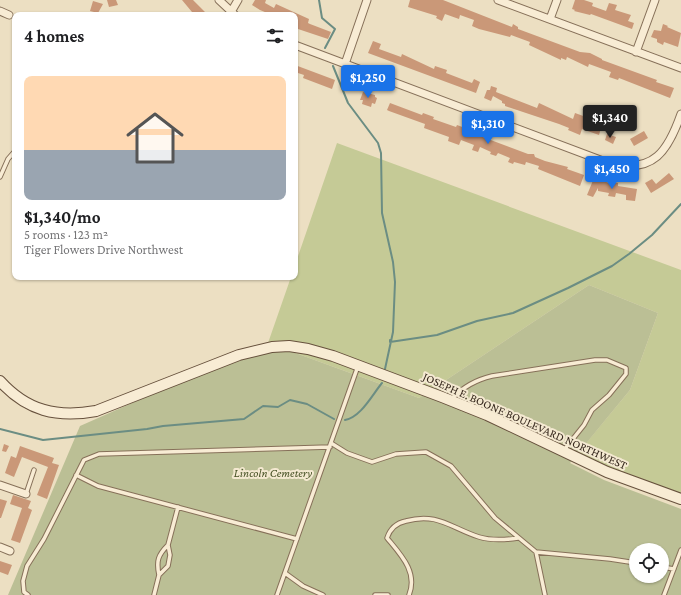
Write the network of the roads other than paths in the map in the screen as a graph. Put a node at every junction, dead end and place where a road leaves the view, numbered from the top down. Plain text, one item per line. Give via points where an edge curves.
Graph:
1 (219, 0) edge
2 (238, 0) edge
3 (367, 0) edge
4 (498, 0) edge
5 (557, 0) edge
6 (654, 0) edge
7 (0, 11) edge
8 (231, 12) edge
9 (234, 12) edge
10 (9, 15) dead end
11 (550, 19) junction
12 (298, 46) edge
13 (636, 52) junction
14 (345, 64) junction
15 (681, 68) edge
16 (681, 114) edge
17 (12, 154) edge
18 (0, 177) edge
19 (359, 365) junction
20 (0, 381) edge
21 (450, 400) junction
22 (330, 445) junction
23 (564, 452) junction
24 (34, 470) dead end
25 (76, 475) junction
26 (0, 485) edge
27 (26, 494) joint
28 (681, 499) edge
29 (178, 507) junction
30 (518, 538) junction
31 (297, 539) junction
32 (168, 546) junction
33 (0, 547) edge
34 (681, 550) edge
35 (10, 551) dead end
36 (536, 552) junction
37 (629, 562) edge
38 (669, 569) edge
39 (674, 569) junction
40 (285, 574) junction
41 (159, 575) junction
42 (28, 595) edge
43 (154, 595) edge
44 (277, 595) edge
45 (323, 595) edge
46 (375, 595) edge
47 (388, 595) edge
48 (409, 595) edge
49 (545, 595) edge
50 (664, 595) edge

1 - 8 street
2 - 9 street
3 - 14 street
4 - 11 street
5 - 11 street
6 - 13 street
7 - 10 street
11 - 13 street
12 - 14 street
13 - 15 street
14 - 16 street via 611,164 626,167 647,163 666,149
17 - 18 lane
19 - 20 main road, JOSEPH E. BOONE BOULEVARD NORTHWEST via 308,349 272,347 239,355 96,411 75,414 54,413 36,408 21,400
19 - 21 main road, JOSEPH E. BOONE BOULEVARD NORTHWEST
19 - 22 lane
21 - 23 main road, JOSEPH E. BOONE BOULEVARD NORTHWEST
21 - 23 lane via 478,379 492,376 595,360 607,360 626,368 626,374 592,410
22 - 25 lane via 99,454 84,460
22 - 30 lane via 372,462 396,454 426,452 451,466 496,518
22 - 31 lane
23 - 28 main road, JOSEPH E. BOONE BOULEVARD NORTHWEST via 608,472
24 - 27 lane
25 - 29 lane via 98,486
25 - 42 lane via 44,539 27,566 23,581 24,592
26 - 27 street
29 - 31 lane
29 - 32 lane
30 - 36 lane
30 - 48 lane via 502,540 479,537 431,518 420,517 394,526 387,538 403,557 411,574 413,586
31 - 40 lane
32 - 41 lane via 168,566
32 - 41 lane via 159,554
33 - 35 street
34 - 39 lane
36 - 37 lane
36 - 49 lane
38 - 39 lane
39 - 50 lane
40 - 44 lane
40 - 45 lane
41 - 43 lane
46 - 47 lane

